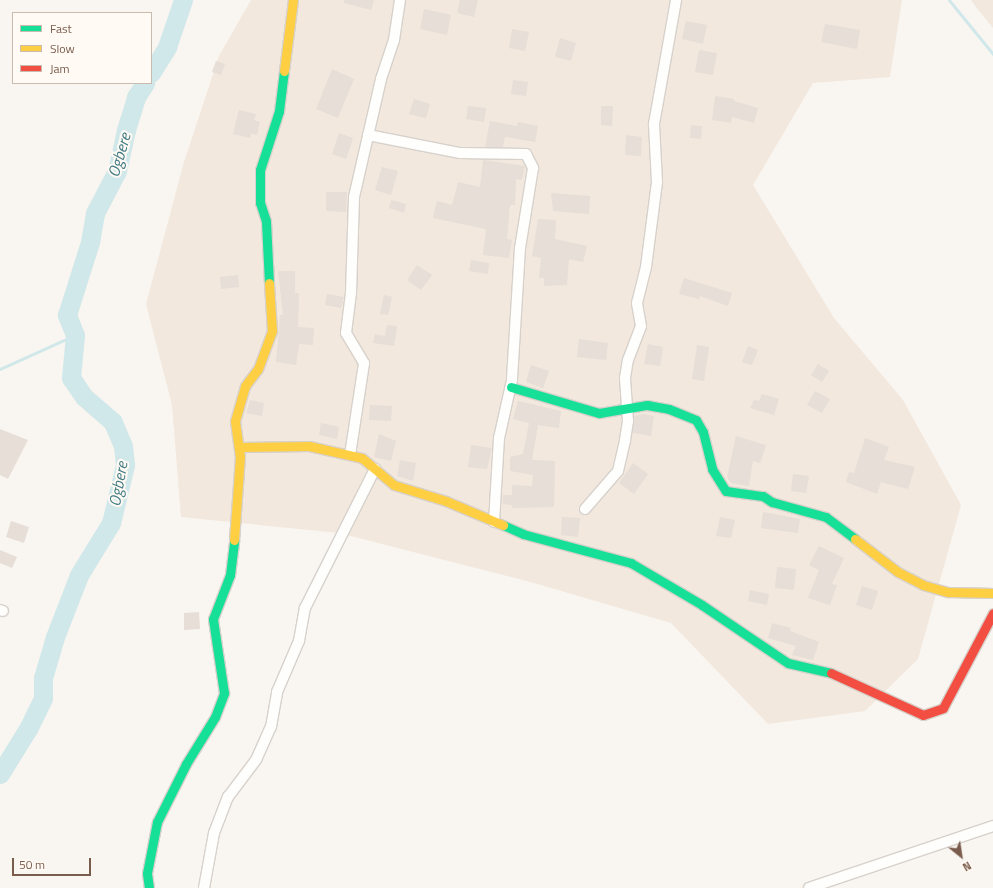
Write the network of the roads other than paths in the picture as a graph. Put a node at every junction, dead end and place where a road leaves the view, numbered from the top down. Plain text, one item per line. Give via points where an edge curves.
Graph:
1 (293, 0) edge
2 (400, 0) edge
3 (676, 0) edge
4 (368, 135) junction
5 (511, 387) junction
6 (627, 408) junction
7 (239, 447) junction
8 (350, 455) junction
9 (375, 469) junction
10 (585, 509) dead end
11 (494, 522) junction
12 (993, 593) edge
13 (993, 613) edge
14 (993, 826) edge
15 (149, 888) edge
16 (204, 888) edge
17 (809, 888) edge

1 - 7 street via 279,111 260,170 260,203 266,221 272,331 269,345 258,369 245,386 238,404 235,421
2 - 4 street via 394,40 381,79
3 - 6 street via 654,124 657,182 646,267 637,303 641,326 628,360 625,378
4 - 5 street via 460,153 526,154 530,160 533,168 520,248
4 - 8 street via 354,197 351,294 346,333 364,363
5 - 6 street via 599,413
5 - 11 street via 499,438
6 - 10 street via 625,440 618,471
6 - 12 street via 654,406 696,420 703,432 712,469 726,491 763,496 772,502 826,517 898,572 923,585 948,592
7 - 8 street via 309,446
7 - 15 street via 237,509 230,575 213,619 224,693 215,717 186,764 157,822 147,873
8 - 9 street via 362,458
9 - 11 street via 394,485 446,501
9 - 16 street via 305,608 299,641 277,692 271,727 256,760 228,797 214,833
11 - 13 street via 523,534 631,564 702,605 788,664 826,671 923,715 943,708
14 - 17 street

